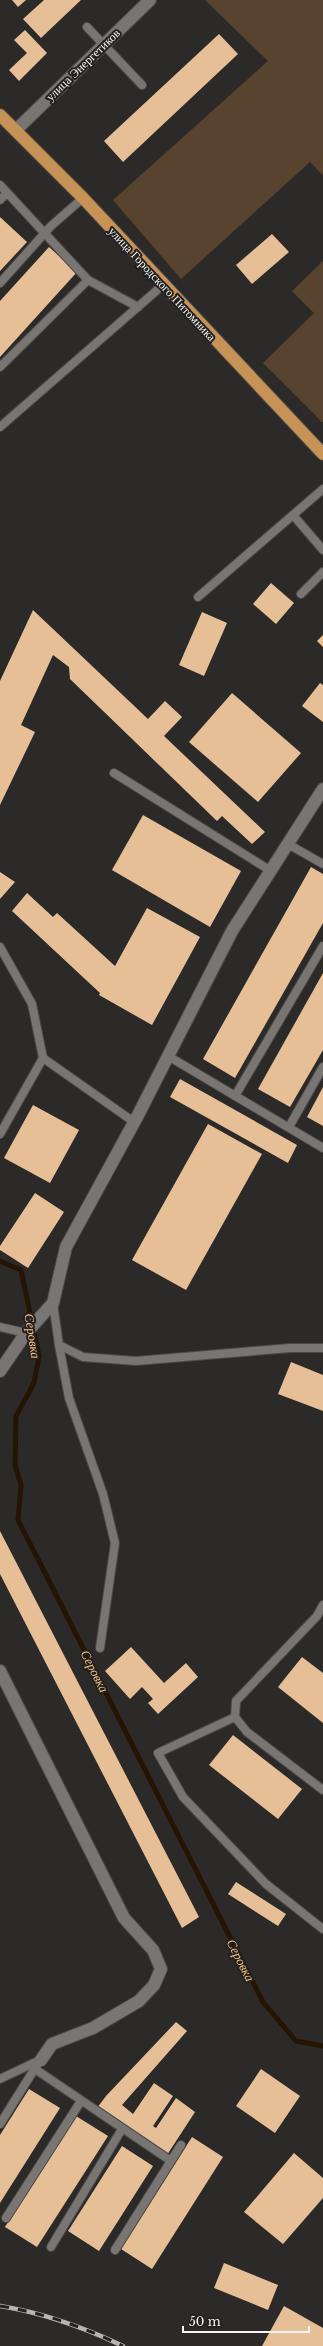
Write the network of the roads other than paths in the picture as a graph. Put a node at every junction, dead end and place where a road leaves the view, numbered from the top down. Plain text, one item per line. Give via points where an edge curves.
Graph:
1 (150, 0) edge
2 (87, 27) dead end
3 (104, 44) junction
4 (142, 85) dead end
5 (2, 120) edge
6 (16, 130) junction
7 (0, 185) edge
8 (7, 193) junction
9 (83, 198) junction
10 (0, 200) edge
11 (45, 233) junction
12 (88, 280) junction
13 (0, 283) edge
14 (162, 285) junction
15 (138, 307) junction
16 (0, 367) edge
17 (0, 427) edge
18 (323, 454) edge
19 (323, 489) edge
20 (293, 514) junction
21 (323, 550) edge
22 (323, 572) edge
23 (301, 594) dead end
24 (198, 597) dead end
25 (114, 773) dead end
26 (323, 789) edge
27 (288, 844) junction
28 (323, 864) edge
29 (271, 870) junction
30 (323, 946) edge
31 (0, 947) edge
32 (168, 1056) junction
33 (44, 1058) junction
34 (323, 1067) edge
35 (235, 1096) junction
36 (134, 1122) junction
37 (289, 1127) junction
38 (0, 1134) edge
39 (323, 1148) edge
40 (53, 1303) junction
41 (0, 1327) edge
42 (26, 1333) junction
43 (59, 1345) junction
44 (323, 1348) edge
45 (0, 1370) edge
46 (323, 1605) edge
47 (100, 1648) dead end
48 (0, 1671) edge
49 (235, 1718) junction
50 (323, 1790) edge
51 (323, 1929) edge
52 (38, 2065) junction
53 (0, 2079) edge
54 (81, 2101) junction
55 (0, 2124) edge
56 (122, 2129) junction
57 (181, 2145) dead end
58 (171, 2161) junction
59 (6, 2218) dead end
60 (51, 2247) dead end
61 (115, 2250) dead end

1 - 3 street, улица Энергетиков
2 - 3 lane
3 - 4 lane
3 - 6 street, улица Энергетиков
5 - 6 main road, улица Городского Питомника
6 - 9 main road, улица Городского Питомника
7 - 8 lane
8 - 10 lane
8 - 11 lane
9 - 11 lane
9 - 14 main road, улица Городского Питомника
11 - 12 lane
11 - 13 lane
12 - 15 lane
12 - 16 lane
14 - 15 lane
14 - 18 main road, улица Городского Питомника
15 - 17 lane
19 - 20 lane
20 - 21 lane
20 - 24 lane
22 - 23 lane
25 - 29 lane
26 - 27 street
27 - 28 lane
27 - 29 street
29 - 32 street via 232,931
30 - 35 lane
31 - 33 lane via 32,1004
32 - 35 lane
32 - 36 street
33 - 36 lane
33 - 38 lane
34 - 37 lane
35 - 37 lane
36 - 40 street via 66,1246
37 - 39 lane
40 - 42 street
40 - 43 lane
41 - 42 lane
42 - 45 street
43 - 44 lane via 82,1357 136,1361 290,1348
43 - 47 lane via 69,1398 103,1494 115,1543
46 - 49 lane via 317,1616 236,1701
48 - 52 street via 124,1918 153,1950 161,1969 154,1986 139,2001 93,2028 52,2044
49 - 50 lane via 247,1732
49 - 51 lane via 158,1753 183,1797 266,1884
52 - 53 lane
52 - 54 lane
52 - 55 lane
54 - 56 lane
54 - 59 lane
56 - 58 lane
56 - 60 lane
57 - 58 lane
58 - 61 lane

